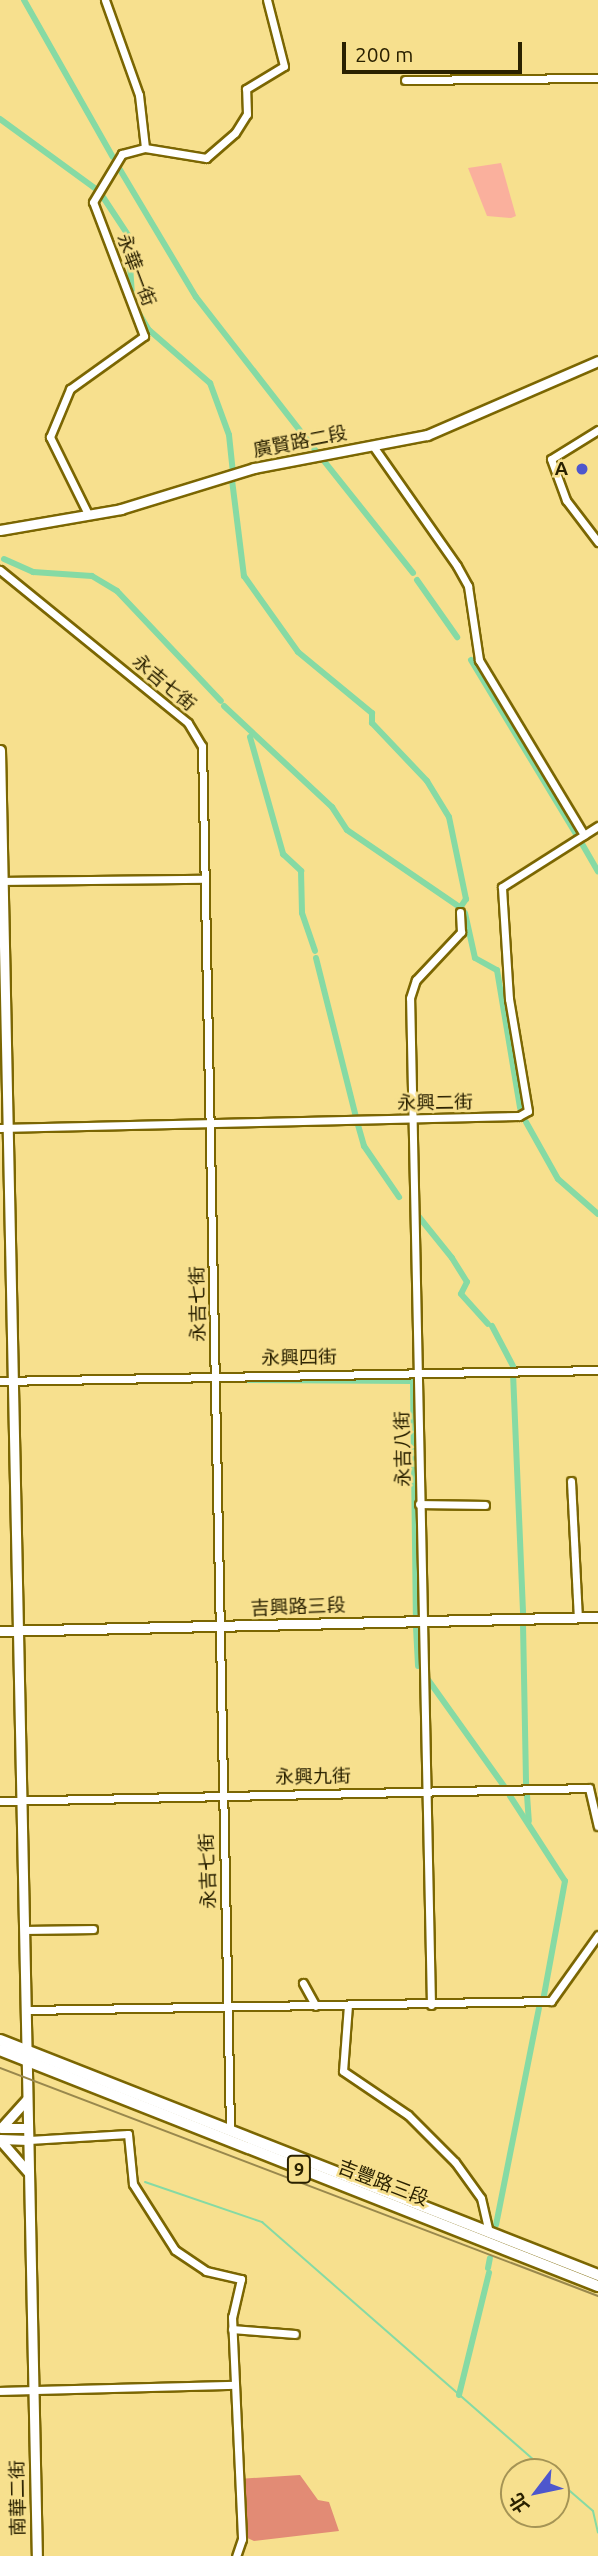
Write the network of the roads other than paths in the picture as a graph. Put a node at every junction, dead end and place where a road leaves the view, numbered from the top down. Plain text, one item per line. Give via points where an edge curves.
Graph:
1 (105, 0) edge
2 (268, 0) edge
3 (598, 78) edge
4 (405, 80) dead end
5 (145, 148) junction
6 (598, 361) edge
7 (598, 430) edge
8 (373, 446) junction
9 (88, 514) junction
10 (0, 530) edge
11 (598, 542) edge
12 (0, 570) edge
13 (0, 750) edge
14 (598, 826) edge
15 (583, 835) junction
16 (203, 879) junction
17 (1, 881) edge
18 (460, 912) dead end
19 (411, 1120) junction
20 (209, 1125) junction
21 (4, 1128) edge
22 (598, 1370) edge
23 (417, 1372) junction
24 (215, 1376) junction
25 (0, 1381) edge
26 (14, 1381) junction
27 (571, 1481) dead end
28 (419, 1504) junction
29 (485, 1505) dead end
30 (598, 1617) edge
31 (578, 1618) junction
32 (421, 1620) junction
33 (218, 1627) junction
34 (19, 1630) junction
35 (0, 1631) edge
36 (426, 1791) junction
37 (222, 1795) junction
38 (0, 1801) edge
39 (22, 1801) junction
40 (598, 1826) edge
41 (93, 1929) dead end
42 (26, 1930) junction
43 (598, 1935) edge
44 (303, 1983) dead end
45 (348, 2005) junction
46 (431, 2005) junction
47 (228, 2006) junction
48 (316, 2006) junction
49 (27, 2010) junction
50 (0, 2040) edge
51 (0, 2050) edge
52 (29, 2057) junction
53 (27, 2098) junction
54 (0, 2128) edge
55 (28, 2128) junction
56 (230, 2132) junction
57 (0, 2140) edge
58 (29, 2140) junction
59 (29, 2173) junction
60 (470, 2231) junction
61 (489, 2233) junction
62 (598, 2276) edge
63 (598, 2286) edge
64 (232, 2329) junction
65 (295, 2334) dead end
66 (233, 2385) junction
67 (33, 2389) junction
68 (0, 2391) edge
69 (37, 2556) edge
70 (236, 2556) edge

1 - 5 street via 139,95
2 - 5 street via 284,66 246,89 247,114 235,133 206,158
3 - 4 street
5 - 9 street, 永華一街 via 118,157 92,205 144,336 70,389 50,441
6 - 8 street, 廣賢路二段 via 453,426
7 - 11 street via 551,459 566,500
8 - 9 street, 廣賢路二段 via 254,468 143,504
8 - 15 street via 468,586 480,660
9 - 10 street, 廣賢路二段
12 - 16 street, 永吉七街 via 199,735
13 - 17 street, 南華二街
14 - 15 street, 永興二街
15 - 19 street, 永興二街 via 502,887 509,999 528,1111
16 - 17 street
16 - 20 street, 永吉七街
17 - 21 street, 南華二街
18 - 19 street, 永吉八街 via 461,932 412,986
19 - 20 street, 永興二街
19 - 23 street, 永吉八街
20 - 21 street, 永興二街
20 - 24 street, 永吉七街
21 - 26 street, 南華二街
22 - 23 street, 永興四街
23 - 24 street, 永興四街
23 - 28 street, 永吉八街
24 - 26 street, 永興四街
24 - 33 street, 永吉七街
25 - 26 street, 永興四街
26 - 34 street, 南華二街
27 - 31 street
28 - 29 street
28 - 32 street, 永吉八街
30 - 31 street, 吉興路三段
31 - 32 street, 吉興路三段
32 - 33 street, 吉興路三段
32 - 36 street, 永吉八街
33 - 34 street, 吉興路三段
33 - 37 street, 永吉七街
34 - 35 street, 吉興路三段
34 - 39 street, 南華二街
36 - 37 street, 永興九街
36 - 40 street, 永興九街 via 589,1788
36 - 46 street, 永吉八街
37 - 39 street, 永興九街
37 - 47 street, 永吉七街
38 - 39 street, 永興九街
39 - 42 street, 南華二街
41 - 42 street
42 - 49 street, 南華二街
43 - 46 street via 551,2001
44 - 48 street
45 - 46 street
45 - 48 street
45 - 61 street via 343,2071 408,2115 455,2162 481,2198
47 - 48 street
47 - 49 street
47 - 56 street, 永吉七街
49 - 52 street, 南華二街
50 - 52 main road, 吉豐路三段 / 9
51 - 52 main road, 吉豐路三段 / 9
52 - 53 street, 南華二街
52 - 56 main road, 吉豐路三段 / 9
52 - 60 main road, 吉豐路三段 / 9
53 - 54 street
53 - 55 street, 南華二街
54 - 55 street
55 - 58 street, 南華二街
56 - 60 main road, 吉豐路三段 / 9
57 - 58 street
57 - 59 street
58 - 59 street, 南華二街
58 - 64 street via 128,2134 133,2184 175,2250 206,2271 241,2279
59 - 67 street, 南華二街
60 - 61 main road, 吉豐路三段 / 9
60 - 63 main road, 吉豐路三段 / 9
61 - 62 main road, 吉豐路三段 / 9
64 - 65 street
64 - 66 street
66 - 67 street
66 - 70 street via 242,2539
67 - 68 street
67 - 69 street, 南華二街

